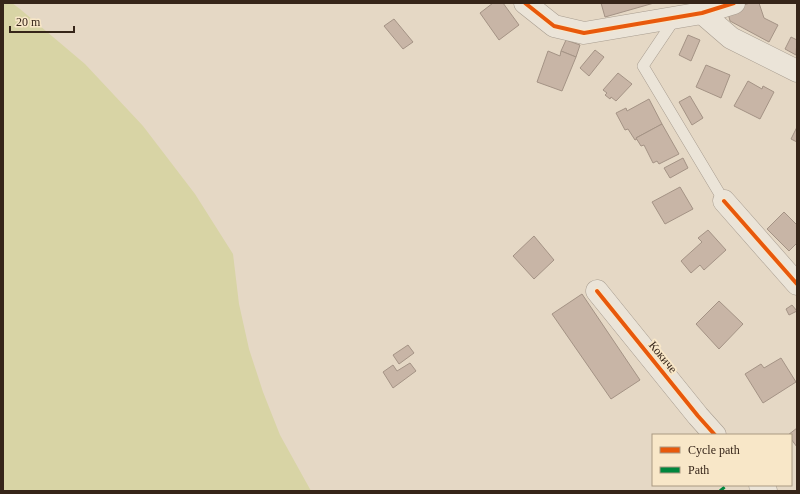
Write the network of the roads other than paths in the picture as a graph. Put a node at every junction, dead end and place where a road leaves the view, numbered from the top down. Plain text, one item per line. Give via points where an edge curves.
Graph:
1 (525, 3) edge
2 (734, 3) edge
3 (702, 12) junction
4 (676, 17) junction
5 (797, 71) edge
6 (724, 201) joint
7 (797, 284) edge
8 (597, 291) dead end
9 (714, 434) edge

1 - 4 street via 554,26 584,33
2 - 3 street
3 - 4 street
3 - 5 street via 731,38
4 - 6 lane via 644,66
6 - 7 street
8 - 9 street, Кокиче

